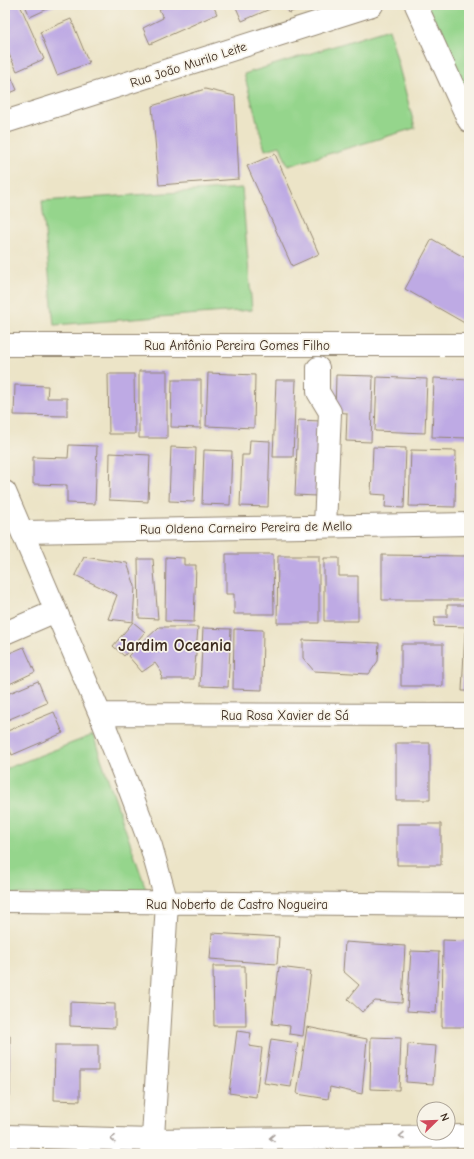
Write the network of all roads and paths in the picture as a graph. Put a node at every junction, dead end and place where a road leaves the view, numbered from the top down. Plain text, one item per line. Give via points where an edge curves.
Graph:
1 (372, 5) edge
2 (416, 5) edge
3 (469, 121) edge
4 (5, 122) edge
5 (5, 345) edge
6 (469, 345) edge
7 (318, 368) dead end
8 (5, 492) edge
9 (469, 524) edge
10 (325, 526) junction
11 (23, 532) junction
12 (56, 611) junction
13 (5, 633) edge
14 (100, 714) junction
15 (469, 715) edge
16 (5, 901) edge
17 (167, 903) junction
18 (469, 905) edge
19 (5, 1136) edge
20 (469, 1136) edge
21 (152, 1147) edge

1 - 4 street, Rua João Murilo Leite
2 - 3 street
5 - 6 street, Rua Antônio Pereira Gomes Filho
7 - 10 street via 318,392 330,412
8 - 11 street
9 - 10 street, Rua Oldena Carneiro Pereira de Mello
10 - 11 street, Rua Oldena Carneiro Pereira de Mello
11 - 12 street
12 - 13 street
12 - 14 street
14 - 15 street, Rua Rosa Xavier de Sá
14 - 17 street via 151,846
16 - 17 street, Rua Noberto de Castro Nogueira
17 - 18 street, Rua Noberto de Castro Nogueira
17 - 21 street
21 -> 19 street
20 -> 21 street

